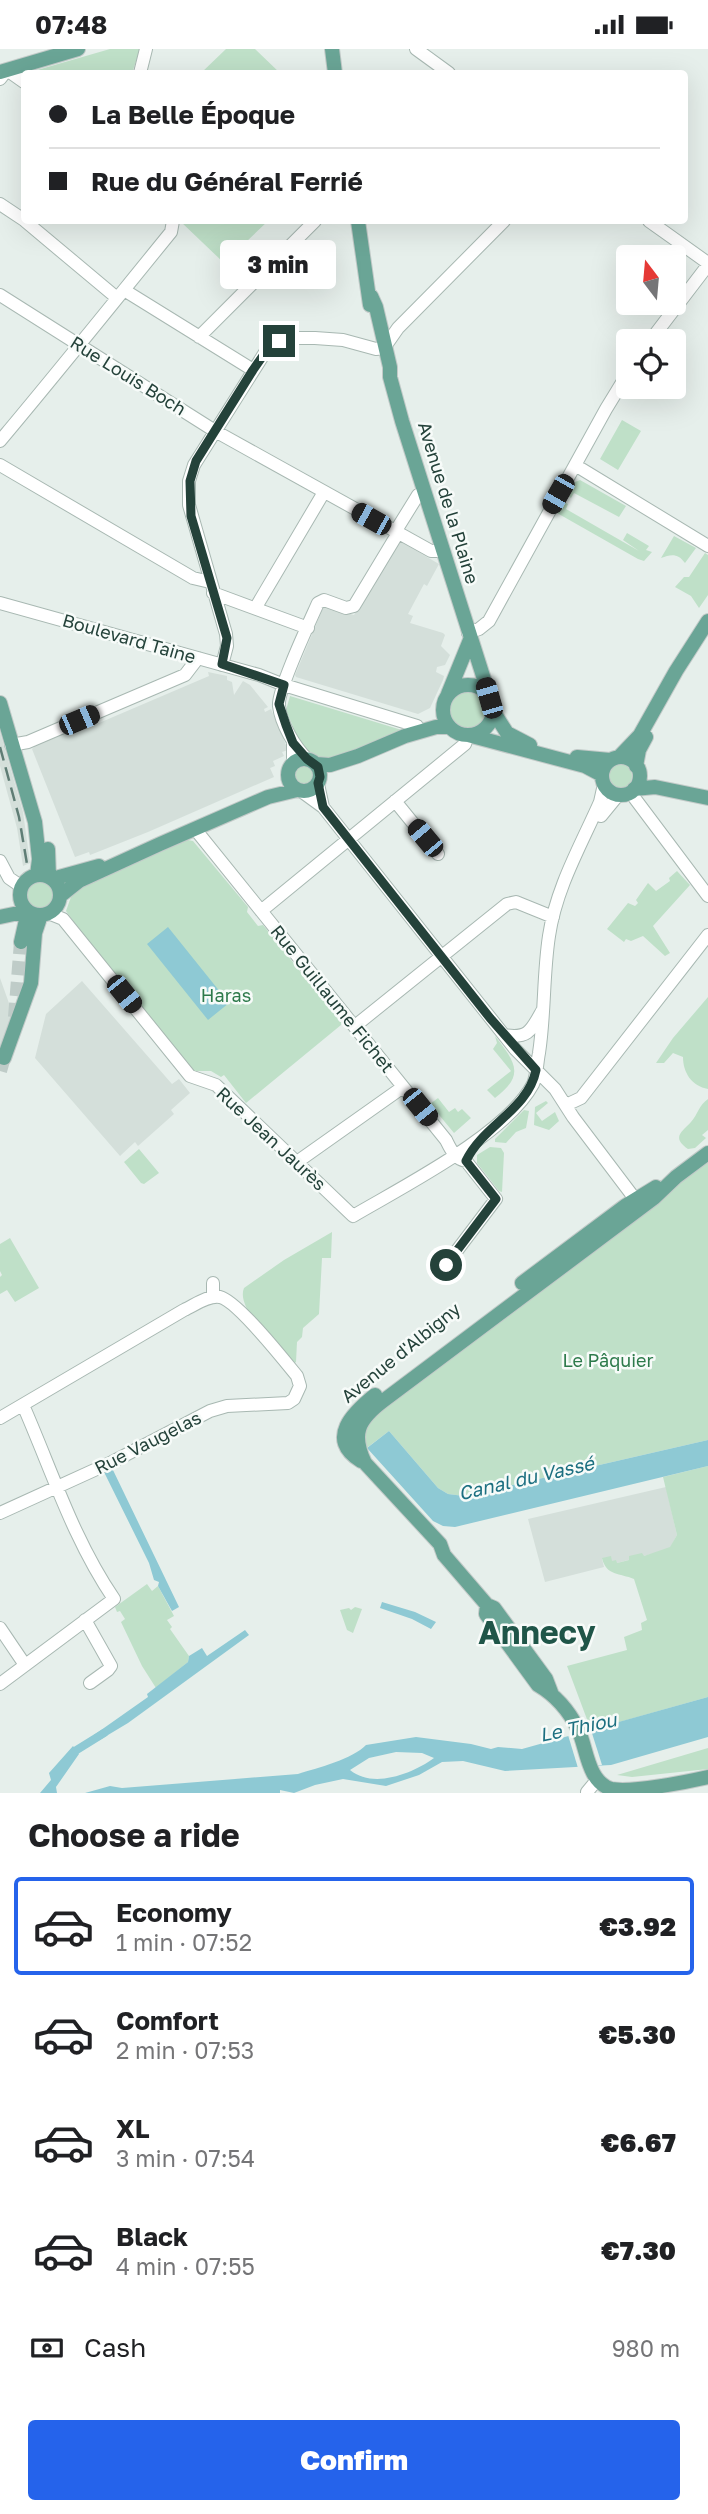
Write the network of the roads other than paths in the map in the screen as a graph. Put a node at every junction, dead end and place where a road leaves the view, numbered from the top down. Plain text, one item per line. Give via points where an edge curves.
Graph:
1 (47, 49) edge
2 (78, 49) edge
3 (146, 49) edge
4 (332, 49) edge
5 (415, 49) edge
6 (141, 70) edge
7 (335, 70) edge
8 (445, 70) edge
9 (9, 71) edge
10 (0, 204) edge
11 (21, 217) edge
12 (30, 224) edge
13 (172, 224) edge
14 (312, 224) edge
15 (358, 224) edge
16 (501, 224) edge
17 (653, 224) edge
18 (708, 264) edge
19 (120, 294) junction
20 (0, 295) edge
21 (659, 329) edge
22 (199, 337) junction
23 (380, 342) junction
24 (79, 345) junction
25 (253, 370) junction
26 (616, 394) edge
27 (215, 431) junction
28 (0, 441) edge
29 (0, 465) edge
30 (575, 465) junction
31 (324, 492) junction
32 (424, 493) junction
33 (396, 532) junction
34 (708, 546) edge
35 (442, 551) junction
36 (211, 587) junction
37 (0, 603) edge
38 (256, 607) junction
39 (708, 621) edge
40 (308, 628) junction
41 (469, 637) junction
42 (691, 649) junction
43 (183, 654) junction
44 (198, 658) junction
45 (222, 664) junction
46 (181, 677) junction
47 (284, 685) junction
48 (445, 701) junction
49 (0, 702) edge
50 (491, 704) junction
51 (417, 726) junction
52 (449, 727) junction
53 (468, 735) junction
54 (405, 736) junction
55 (293, 743) junction
56 (15, 745) junction
57 (358, 756) junction
58 (615, 759) junction
59 (312, 762) junction
60 (290, 768) junction
61 (638, 769) junction
62 (603, 780) junction
63 (318, 782) junction
64 (299, 790) junction
65 (683, 791) junction
66 (627, 792) junction
67 (268, 797) junction
68 (708, 798) edge
69 (395, 801) junction
70 (323, 807) junction
71 (195, 829) junction
72 (349, 840) junction
73 (48, 845) junction
74 (438, 854) dead end
75 (0, 861) edge
76 (115, 865) junction
77 (75, 872) junction
78 (46, 877) junction
79 (21, 891) junction
80 (708, 896) edge
81 (60, 897) junction
82 (0, 907) edge
83 (261, 911) junction
84 (39, 913) junction
85 (553, 917) junction
86 (0, 919) edge
87 (708, 935) edge
88 (441, 956) junction
89 (543, 1011) junction
90 (355, 1026) junction
91 (503, 1035) junction
92 (4, 1058) dead end
93 (540, 1068) junction
94 (403, 1087) junction
95 (566, 1105) junction
96 (708, 1153) edge
97 (461, 1158) junction
98 (297, 1162) junction
99 (676, 1177) junction
100 (635, 1199) junction
101 (606, 1233) junction
102 (446, 1265) dead end
103 (213, 1283) dead end
104 (217, 1297) junction
105 (23, 1405) junction
106 (0, 1418) edge
107 (365, 1463) junction
108 (56, 1488) junction
109 (0, 1513) edge
110 (85, 1620) junction
111 (0, 1628) edge
112 (25, 1665) junction
113 (90, 1682) dead end
114 (0, 1684) edge
115 (594, 1773) junction
116 (708, 1777) edge
117 (690, 1782) junction
118 (708, 1786) edge
119 (587, 1792) edge

1 - 9 main road
2 - 9 main road
3 - 6 street
4 - 7 main road
5 - 8 street
10 - 11 street
12 - 19 street
13 - 19 street via 171,232
14 - 22 street
15 - 23 main road, Avenue de la Plaine
16 - 23 street
17 - 18 street
18 - 21 street
19 - 22 street
19 - 24 street
20 - 24 street, Rue Louis Boch
22 - 25 street
23 - 25 street via 285,340 267,350
23 - 32 main road, Avenue de la Plaine
24 - 27 street, Rue Louis Boch
24 - 28 street
25 - 27 street
26 - 30 street
27 - 31 street, Rue Louis Boch
27 - 36 street via 194,465 188,492
29 - 36 street
30 - 34 street
30 - 41 street via 489,621
31 - 33 street, Rue Louis Boch
31 - 38 street
32 - 33 street via 418,495
32 - 35 main road, Avenue de la Plaine
33 - 35 street, Rue Louis Boch via 431,551
33 - 40 street via 356,604 346,608 320,601
35 - 41 main road, Avenue de la Plaine
36 - 38 street
36 - 45 street via 227,638
37 - 43 street, Boulevard Taine
38 - 40 street
39 - 42 main road
40 - 47 street
41 - 48 main road
41 - 50 main road, Avenue de la Plaine
42 - 58 main road via 640,735
42 - 61 main road via 681,679 639,750
43 - 44 street, Boulevard Taine
43 - 46 street
44 - 45 street, Boulevard Taine
44 - 46 street
45 - 47 street, Boulevard Taine
46 - 56 street
47 - 51 street, Boulevard Taine
47 - 55 street via 279,708
48 - 50 main road via 458,687 467,685 480,688
48 - 51 main road via 434,718
48 - 52 main road via 443,716
49 - 56 main road
50 - 53 main road via 491,720
50 - 58 main road via 504,729 522,743 581,758
51 - 54 main road
52 - 53 main road
52 - 54 main road
53 - 62 main road via 585,767
53 - 69 street via 465,744
54 - 57 main road
55 - 59 street
55 - 60 street
56 - 73 main road via 43,817
56 - 78 main road
57 - 59 main road via 330,765
57 - 63 main road
58 - 61 main road via 629,759
58 - 62 main road via 604,766
59 - 60 main road
59 - 63 main road via 320,770
60 - 64 main road via 289,781
60 - 67 main road
61 - 65 main road
61 - 66 main road via 638,781
62 - 66 main road via 610,791
62 - 85 street via 600,802 556,900
63 - 64 main road via 309,790
63 - 70 street
64 - 67 main road
64 - 70 street
65 - 66 main road via 655,787
65 - 68 main road
66 - 80 street
66 - 85 street via 604,811
67 - 71 main road
69 - 72 street
69 - 74 street
70 - 72 street
71 - 76 main road
71 - 83 street, Rue Guillaume Fichet
72 - 83 street
72 - 88 street
73 - 77 main road via 59,864
73 - 78 main road
75 - 79 street
76 - 77 main road
76 - 81 main road via 79,881
77 - 78 main road
78 - 79 main road via 28,879
78 - 81 main road via 57,884
79 - 82 main road
79 - 84 main road
81 - 84 main road via 54,909
83 - 90 street, Rue Guillaume Fichet
84 - 86 main road
84 - 86 main road via 22,937 14,921
84 - 92 main road via 31,983
84 - 98 street, Rue Jean Jaurès via 63,919 190,1076 216,1085
85 - 88 street via 516,902 507,904
85 - 89 street
87 - 95 street via 581,1098
88 - 90 street
88 - 91 street
89 - 91 street via 526,1034
89 - 93 street
90 - 94 street, Rue Guillaume Fichet
91 - 93 street
93 - 95 street
93 - 97 street via 525,1096
94 - 97 street, Rue Guillaume Fichet
94 - 98 street
95 - 100 street
96 - 99 main road, Avenue d'Albigny
97 - 98 street, Rue Jean Jaurès via 353,1216
97 - 102 street, Rue Guillaume Fichet via 496,1199
99 - 100 main road, Avenue d'Albigny
99 - 101 main road, Avenue d'Albigny
100 - 101 street via 636,1205
100 - 107 main road, Avenue d'Albigny via 355,1412 345,1438 350,1452
101 - 107 main road, Avenue d'Albigny via 371,1411 357,1437
103 - 104 street
104 - 105 street via 184,1310
104 - 108 street, Rue Vaugelas via 229,1301 288,1366 299,1381 299,1392 288,1403 209,1411
105 - 106 street
105 - 108 street
107 - 115 main road via 390,1500 487,1605 486,1614 579,1733
108 - 109 street, Rue Vaugelas
108 - 110 street via 92,1566 114,1599
110 - 112 street
110 - 113 street via 111,1666
111 - 112 street
112 - 114 street
115 - 117 main road via 606,1787 620,1790
115 - 119 street
116 - 117 main road
117 - 118 main road

